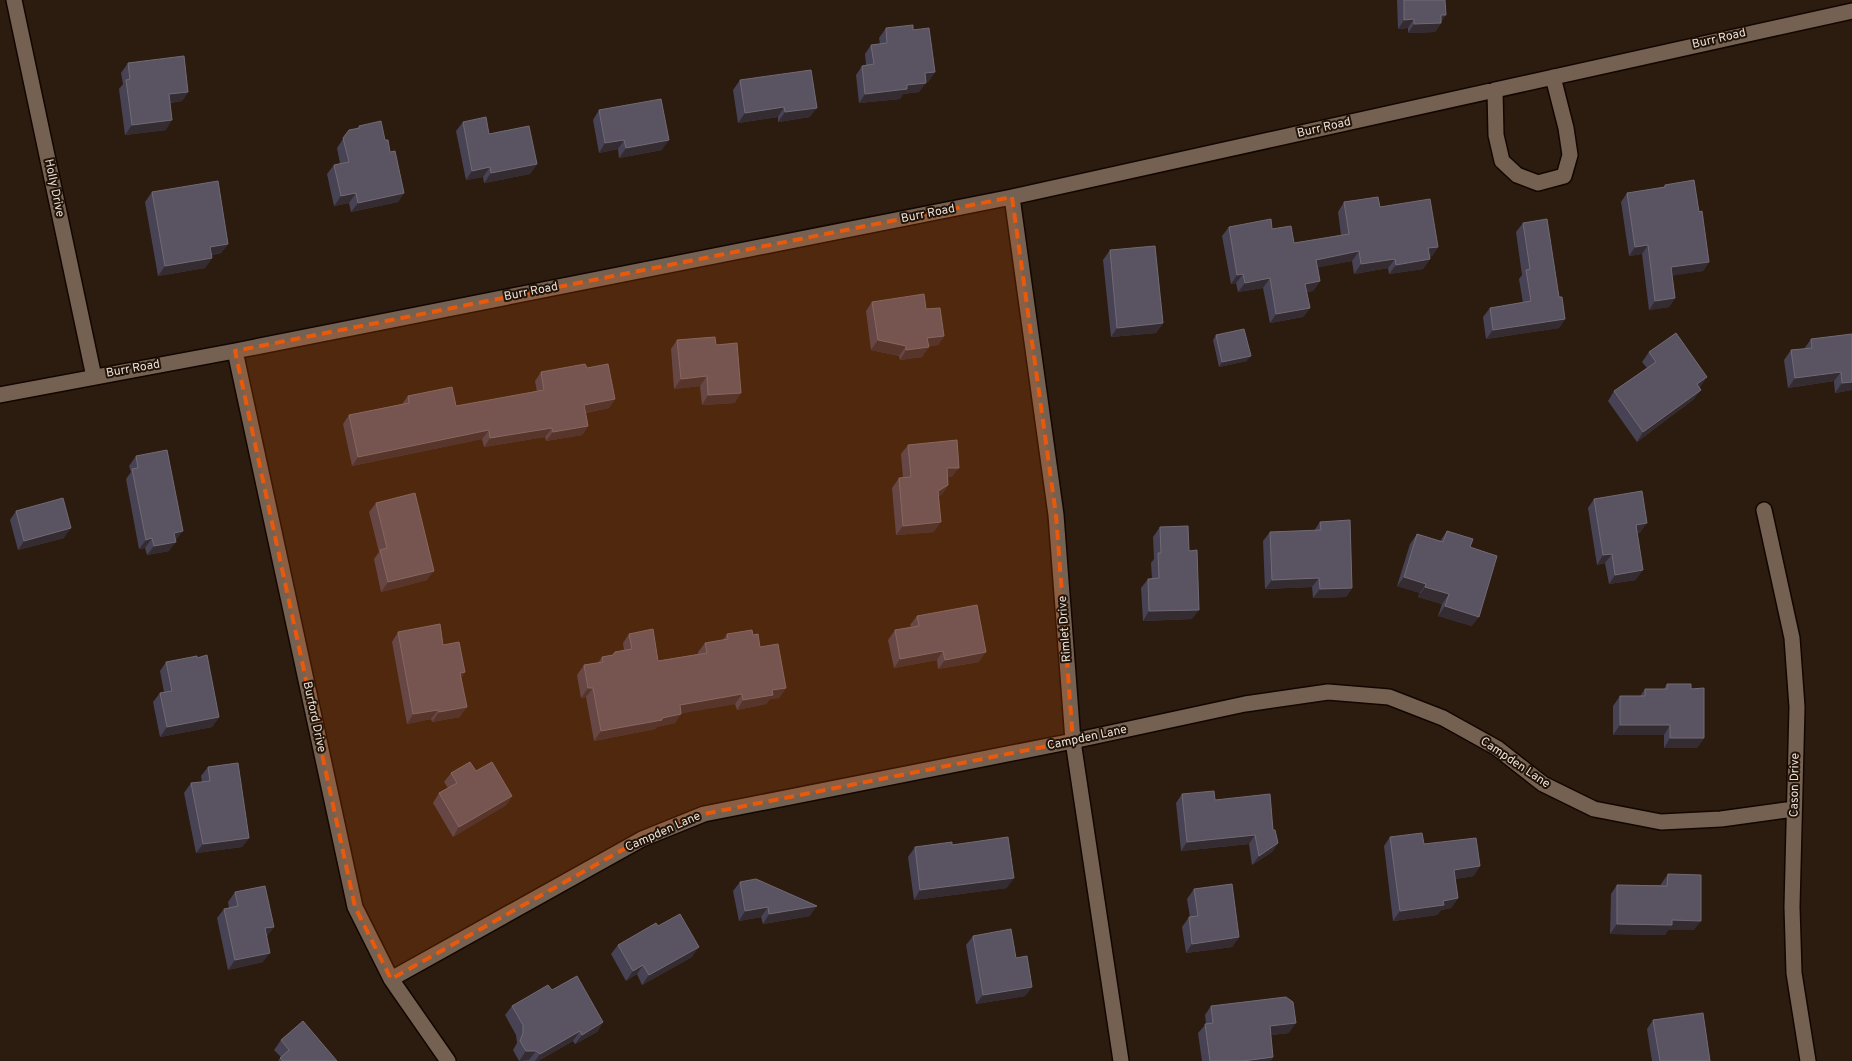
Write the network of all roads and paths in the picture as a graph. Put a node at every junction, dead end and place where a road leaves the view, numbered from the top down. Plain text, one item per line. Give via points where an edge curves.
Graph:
1 (14, 0) edge
2 (1852, 11) edge
3 (1552, 77) junction
4 (1495, 90) junction
5 (1012, 197) junction
6 (235, 351) junction
7 (94, 377) junction
8 (0, 396) edge
9 (1764, 510) dead end
10 (1073, 742) junction
11 (1794, 809) junction
12 (391, 979) junction
13 (448, 1061) edge
14 (1121, 1061) edge
15 (1808, 1061) edge

1 - 7 street, Holly Drive
2 - 3 street, Burr Road
3 - 4 street, Burr Road
3 - 4 street via 1570,155 1564,176 1538,183 1516,175 1502,161 1496,135
4 - 5 street, Burr Road
5 - 6 street, Burr Road
5 - 10 street, Rimlet Drive via 1056,515
6 - 7 street, Burr Road
6 - 12 street, Burford Drive via 355,907
7 - 8 street, Burr Road
9 - 11 street, Cason Drive via 1792,638 1797,707
10 - 11 street, Campden Lane via 1245,704 1328,692 1389,697 1443,718 1497,748 1543,784 1594,809 1661,822 1721,819
10 - 12 street, Campden Lane via 704,814 642,839
10 - 14 street, Rimlet Drive
11 - 15 street, Cason Drive via 1794,973
12 - 13 street, Burford Drive

